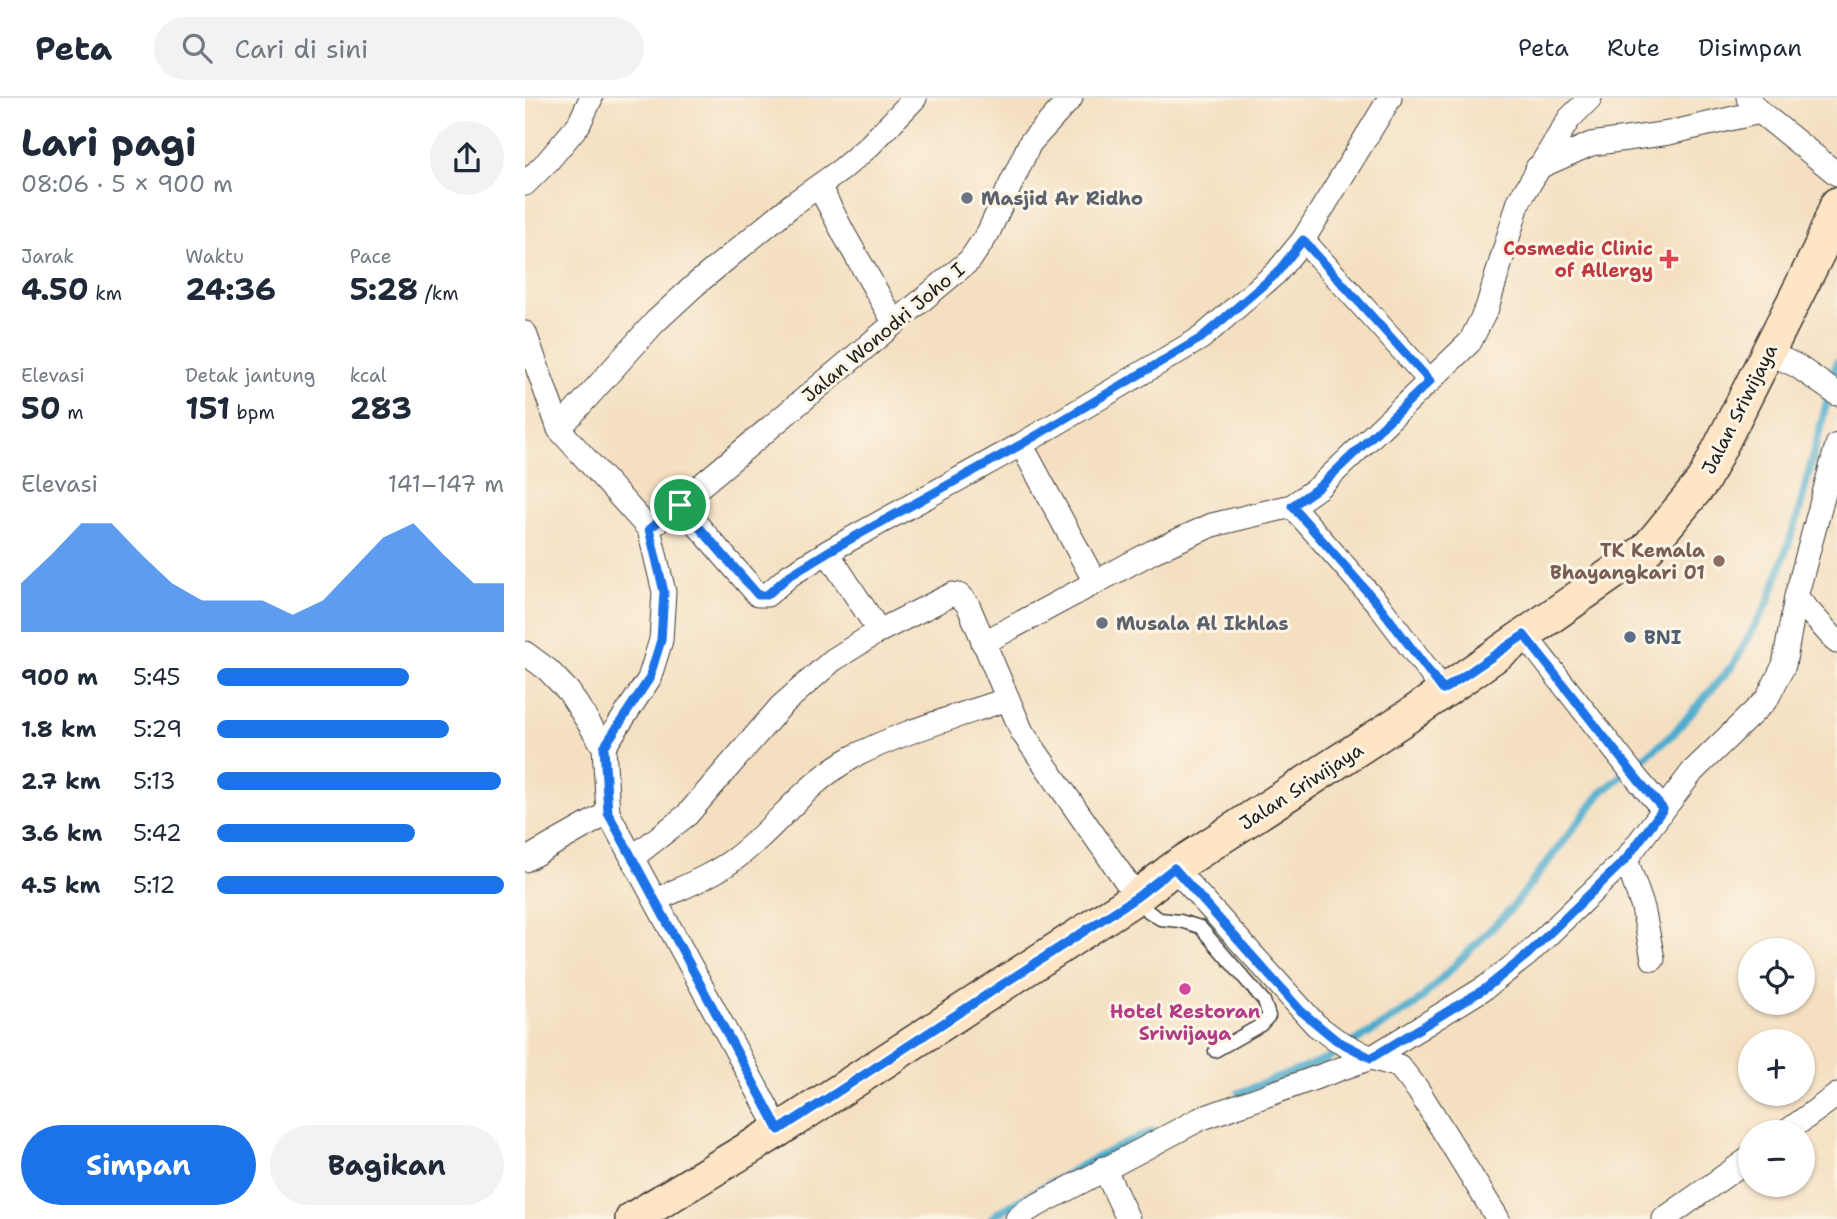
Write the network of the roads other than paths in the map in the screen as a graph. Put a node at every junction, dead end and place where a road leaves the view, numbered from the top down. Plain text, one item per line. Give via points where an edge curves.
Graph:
1 (591, 98) edge
2 (915, 98) edge
3 (1072, 98) edge
4 (1390, 98) edge
5 (1590, 98) edge
6 (1754, 105) edge
7 (1537, 168) junction
8 (1837, 174) edge
9 (525, 184) edge
10 (819, 186) junction
11 (1835, 214) edge
12 (1303, 240) junction
13 (894, 322) junction
14 (525, 333) edge
15 (1769, 353) junction
16 (1430, 381) junction
17 (1830, 389) edge
18 (559, 429) junction
19 (1837, 445) edge
20 (1028, 457) dead end
21 (680, 505) junction
22 (1292, 506) junction
23 (649, 529) junction
24 (833, 561) dead end
25 (1095, 582) junction
26 (1796, 597) junction
27 (879, 631) junction
28 (1524, 635) junction
29 (1837, 642) edge
30 (983, 643) junction
31 (525, 653) edge
32 (1443, 690) junction
33 (1008, 699) junction
34 (604, 747) junction
35 (1663, 809) junction
36 (608, 813) junction
37 (632, 858) junction
38 (1626, 859) junction
39 (525, 860) edge
40 (1174, 868) junction
41 (1137, 897) junction
42 (656, 900) junction
43 (1653, 959) dead end
44 (1215, 1051) dead end
45 (1366, 1056) junction
46 (1837, 1095) edge
47 (1803, 1120) edge
48 (779, 1130) junction
49 (1738, 1167) edge
50 (1104, 1168) junction
51 (644, 1216) edge
52 (1017, 1219) edge
53 (1128, 1219) edge
54 (1498, 1219) edge
55 (1664, 1219) edge

1 - 9 street via 579,124
2 - 10 street via 869,146
3 - 13 street, Jalan Wonodri Joho I via 1030,143 988,233 970,260
4 - 12 street
5 - 7 street via 1569,119
6 - 7 street via 1669,133 1591,144
6 - 8 street
7 - 16 street via 1519,201 1487,309 1470,342
10 - 13 street
10 - 18 street via 655,322
11 - 15 main road, Jalan Sriwijaya
12 - 16 street
12 - 21 street via 1276,274 1201,338 829,551 767,595 758,595
13 - 21 street, Jalan Wonodri Joho I
14 - 18 street
15 - 17 street
15 - 28 main road, Jalan Sriwijaya via 1703,481 1646,550
16 - 22 street via 1319,487
18 - 23 street
19 - 26 street
20 - 25 street
21 - 23 street, Jalan Wonodri Joho I
22 - 25 street via 1212,525
22 - 32 street via 1378,604
23 - 34 street via 664,592 661,640 649,679
24 - 27 street
25 - 30 street
26 - 29 street
26 - 35 street via 1784,665 1767,699 1693,771
27 - 30 street via 953,594 968,605
27 - 37 street via 832,660 781,706 687,815
28 - 32 main road, Jalan Sriwijaya
28 - 35 street
30 - 33 street
31 - 34 street via 569,692
32 - 40 main road, Jalan Sriwijaya
33 - 41 street via 1035,755
33 - 42 street via 853,757 803,792 737,857
34 - 36 street
35 - 38 street
36 - 37 street
36 - 39 street
37 - 42 street
38 - 43 street via 1643,908
38 - 45 street via 1527,955 1486,988
40 - 41 main road, Jalan Sriwijaya
40 - 45 street via 1301,1011 1336,1040
41 - 44 lane via 1160,919 1200,927 1264,1001 1269,1016 1261,1025
41 - 48 main road, Jalan Sriwijaya
42 - 48 street
45 - 50 street via 1201,1119
45 - 54 street via 1399,1066
46 - 47 street
48 - 51 main road, Jalan Sriwijaya
49 - 55 street
50 - 52 street
50 - 53 street

